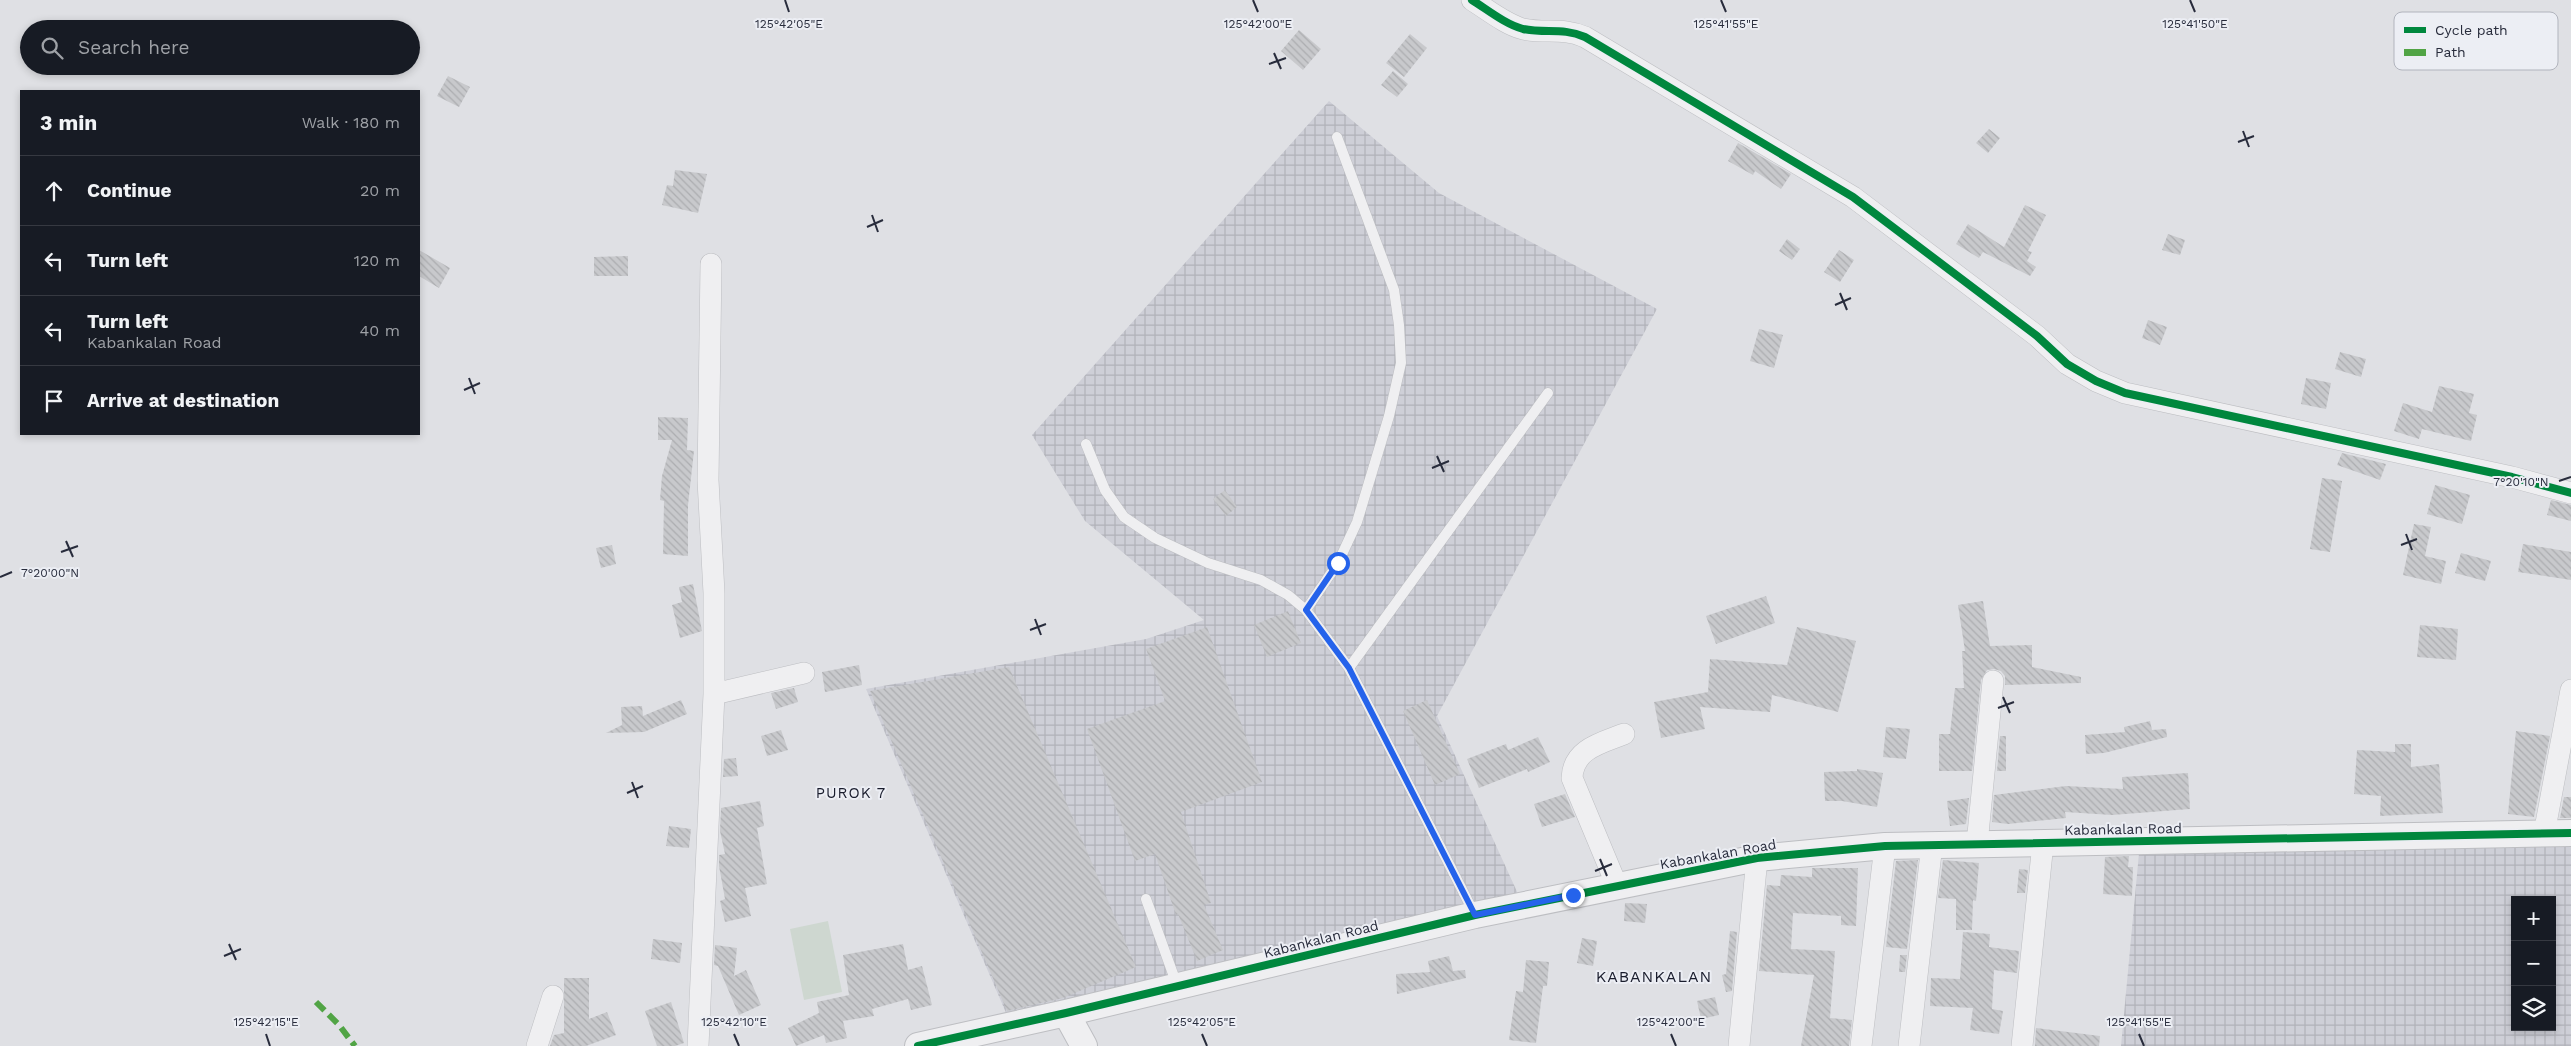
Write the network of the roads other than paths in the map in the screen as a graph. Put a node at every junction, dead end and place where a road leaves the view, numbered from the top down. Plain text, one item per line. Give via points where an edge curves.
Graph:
1 (1472, 0) edge
2 (1337, 137) dead end
3 (711, 264) dead end
4 (1548, 393) dead end
5 (1086, 444) dead end
6 (2571, 493) edge
7 (1306, 610) junction
8 (1349, 668) junction
9 (804, 673) dead end
10 (1993, 681) dead end
11 (2571, 690) edge
12 (714, 694) junction
13 (2569, 716) edge
14 (1624, 734) dead end
15 (2571, 833) edge
16 (2544, 834) junction
17 (2043, 843) junction
18 (1932, 844) junction
19 (1977, 844) junction
20 (1885, 846) junction
21 (1757, 858) junction
22 (1617, 886) junction
23 (1146, 899) dead end
24 (1475, 915) junction
25 (1177, 986) junction
26 (552, 996) dead end
27 (1066, 1013) junction
28 (537, 1046) edge
29 (698, 1046) edge
30 (918, 1046) edge
31 (1084, 1046) edge
32 (1739, 1046) edge
33 (1861, 1046) edge
34 (1910, 1046) edge
35 (2022, 1046) edge

1 - 6 street via 1523,28 1566,30 1585,37 1853,197 2037,336 2068,364 2096,381 2125,393 2512,477
2 - 7 lane via 1394,290 1400,325 1400,363 1389,416 1357,522 1338,563
3 - 12 street via 708,480 714,593
4 - 8 lane
5 - 7 lane via 1105,490 1124,517 1155,538 1208,563 1261,580
7 - 8 lane
8 - 24 lane
9 - 12 street
10 - 19 street
11 - 13 street
12 - 29 street
13 - 16 street
14 - 22 street via 1590,748 1572,768 1572,778
15 - 16 street, Kabankalan Road
16 - 17 street, Kabankalan Road
17 - 19 street, Kabankalan Road
17 - 35 street
18 - 19 street, Kabankalan Road
18 - 20 street, Kabankalan Road
18 - 34 street
20 - 21 street, Kabankalan Road
20 - 33 street
21 - 22 street, Kabankalan Road
21 - 32 street
22 - 24 street, Kabankalan Road
23 - 25 lane
24 - 25 street, Kabankalan Road
25 - 27 street, Kabankalan Road
26 - 28 street
27 - 30 street, Kabankalan Road
27 - 31 street

